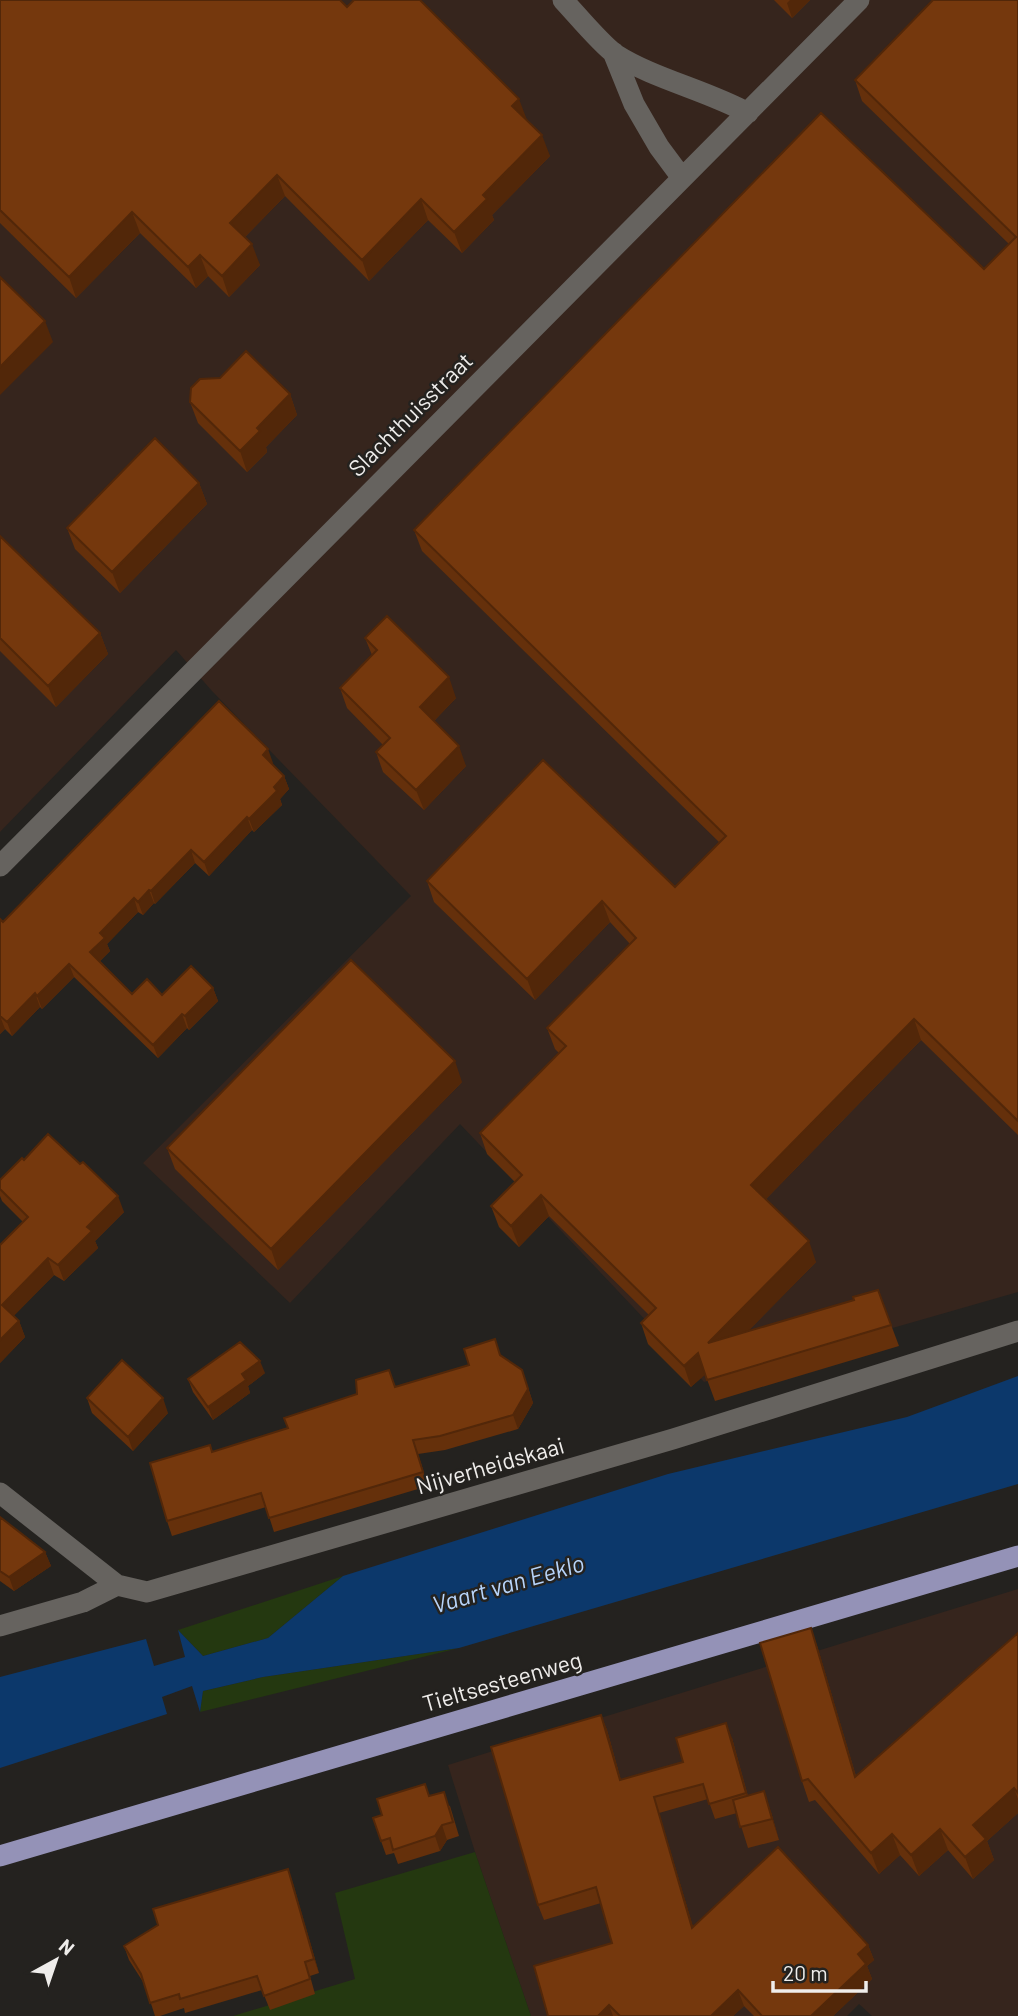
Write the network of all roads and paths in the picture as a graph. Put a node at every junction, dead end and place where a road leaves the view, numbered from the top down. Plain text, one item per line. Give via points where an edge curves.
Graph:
1 (563, 0) edge
2 (859, 0) edge
3 (613, 52) junction
4 (748, 113) junction
5 (682, 178) junction
6 (0, 866) edge
7 (1018, 1331) edge
8 (0, 1493) edge
9 (1018, 1556) edge
10 (117, 1585) junction
11 (0, 1626) edge
12 (0, 1856) edge

1 - 3 street
2 - 4 street, Slachthuisstraat
3 - 4 street
3 - 5 street via 634,104
4 - 5 street, Slachthuisstraat
5 - 6 street, Slachthuisstraat
7 - 10 street, Nijverheidskaai via 673,1439 147,1592
8 - 10 street, Nijverheidskaai
9 - 12 main road, Tieltsesteenweg
10 - 11 street via 83,1602

